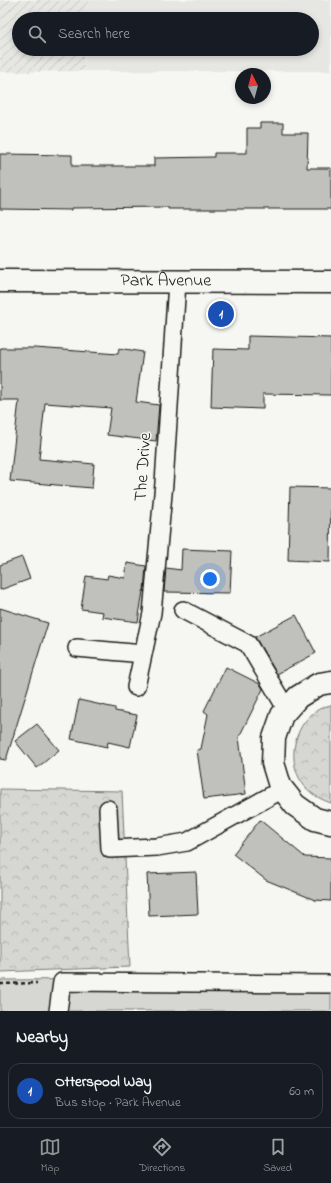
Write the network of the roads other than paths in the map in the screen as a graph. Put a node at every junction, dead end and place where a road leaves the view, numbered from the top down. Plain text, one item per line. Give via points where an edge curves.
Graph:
1 (0, 281) edge
2 (177, 282) junction
3 (331, 282) edge
4 (183, 610) dead end
5 (77, 648) dead end
6 (143, 654) junction
7 (331, 682) edge
8 (136, 687) dead end
9 (287, 710) junction
10 (282, 789) junction
11 (108, 809) dead end
12 (331, 823) edge
13 (331, 984) edge
14 (58, 1011) edge

1 - 2 street, Park Avenue
2 - 3 street, Park Avenue
2 - 6 lane, The Drive via 164,483 152,613
4 - 9 lane via 248,644
5 - 6 lane
6 - 8 lane, The Drive
7 - 9 street via 319,684 298,697
9 - 10 street via 282,715 274,738 273,763
10 - 11 lane via 187,842 157,847 110,849
10 - 12 street via 295,806 315,819
13 - 14 lane via 62,982

